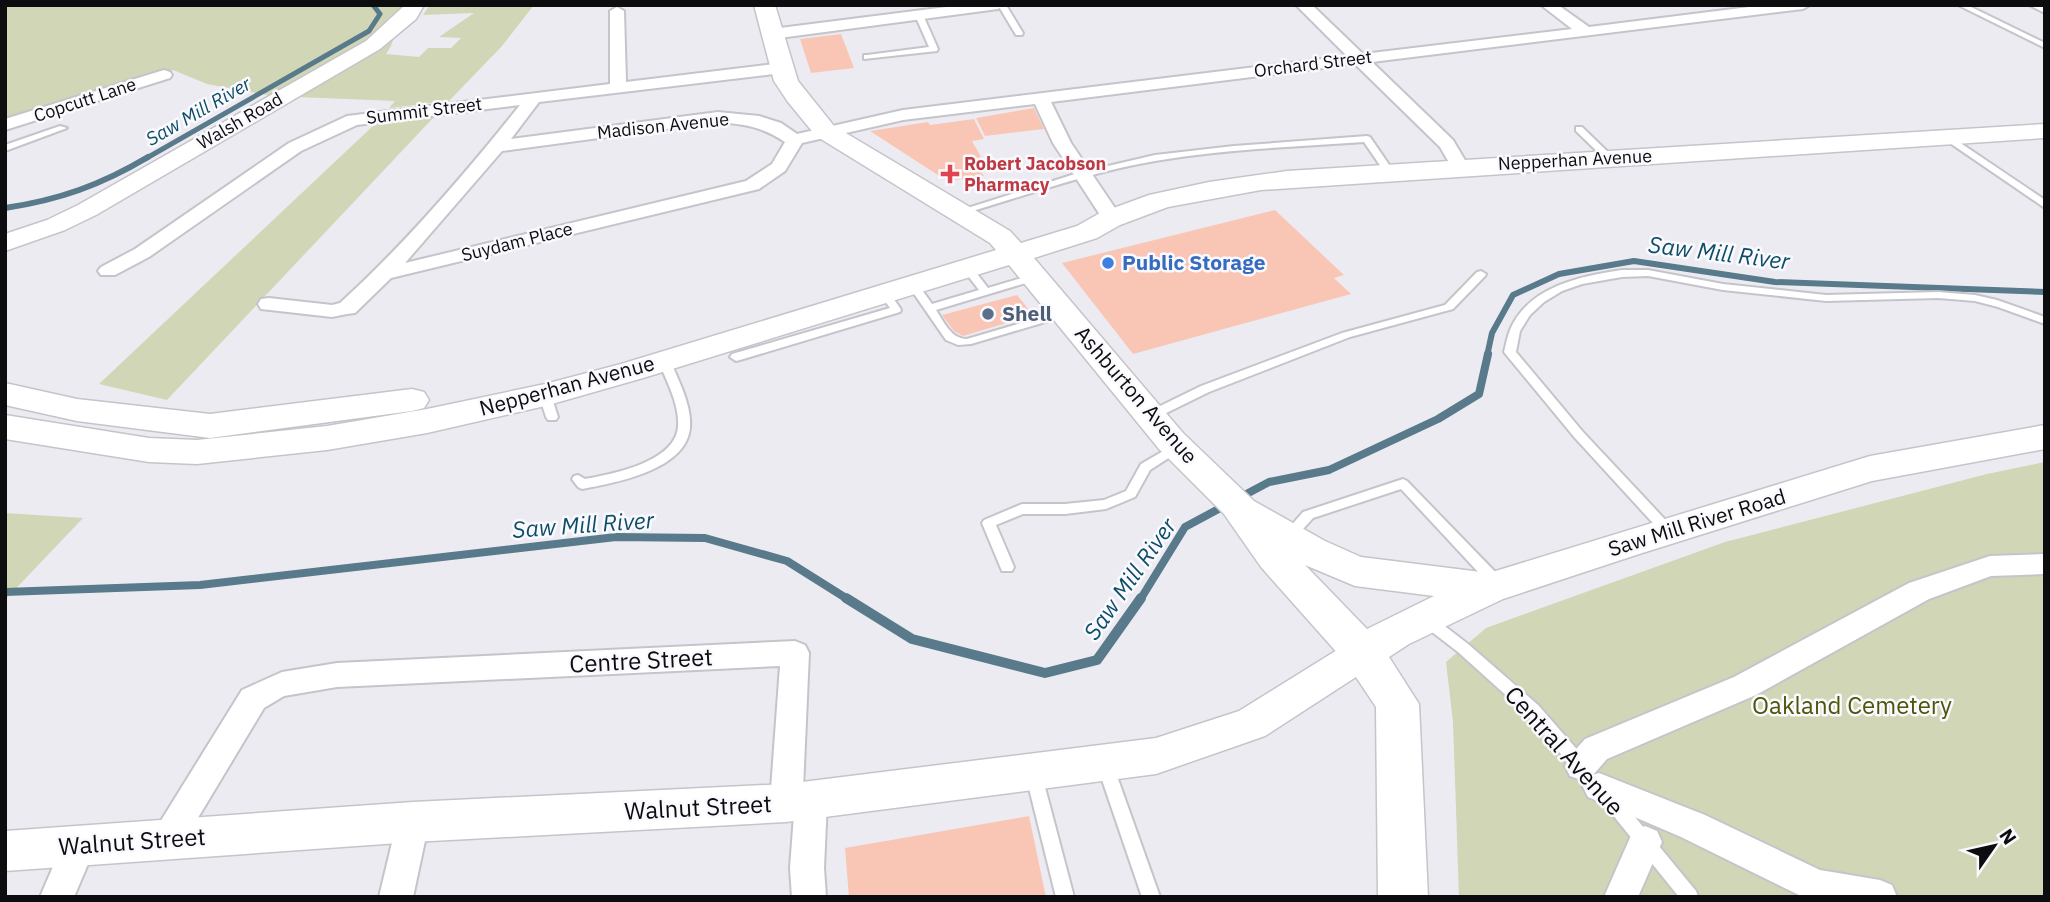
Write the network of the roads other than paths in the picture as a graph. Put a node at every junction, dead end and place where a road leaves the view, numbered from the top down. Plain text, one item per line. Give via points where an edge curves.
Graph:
1 (415, 5) edge
2 (764, 5) edge
3 (1000, 5) edge
4 (1303, 5) edge
5 (1548, 5) edge
6 (1803, 5) edge
7 (1961, 5) edge
8 (2032, 5) edge
9 (979, 6) edge
10 (617, 11) dead end
11 (2045, 11) edge
12 (919, 15) junction
13 (1587, 32) junction
14 (1020, 33) dead end
15 (772, 34) junction
16 (2045, 46) edge
17 (867, 58) dead end
18 (1359, 58) junction
19 (782, 68) junction
20 (164, 75) dead end
21 (618, 87) junction
22 (535, 97) junction
23 (1041, 97) junction
24 (5, 125) edge
25 (63, 128) dead end
26 (1579, 129) dead end
27 (825, 131) junction
28 (2045, 131) edge
29 (1950, 139) junction
30 (794, 140) junction
31 (496, 147) junction
32 (5, 148) edge
33 (1609, 158) junction
34 (1460, 167) junction
35 (1389, 172) junction
36 (1083, 175) junction
37 (2045, 205) edge
38 (960, 212) junction
39 (1111, 217) junction
40 (56, 225) junction
41 (5, 237) edge
42 (5, 243) edge
43 (1016, 256) junction
44 (108, 271) dead end
45 (384, 274) junction
46 (1481, 274) dead end
47 (909, 295) junction
48 (269, 304) dead end
49 (1066, 313) junction
50 (2045, 321) edge
51 (736, 357) dead end
52 (664, 360) junction
53 (5, 394) edge
54 (1149, 416) junction
55 (5, 427) edge
56 (2045, 437) edge
57 (1177, 447) junction
58 (578, 479) dead end
59 (1225, 493) junction
60 (1668, 531) junction
61 (1289, 536) junction
62 (2045, 564) edge
63 (1007, 567) dead end
64 (1494, 587) junction
65 (1425, 618) junction
66 (1363, 653) junction
67 (1105, 763) junction
68 (1033, 772) junction
69 (1590, 776) junction
70 (799, 802) junction
71 (413, 822) junction
72 (166, 840) junction
73 (1645, 842) junction
74 (79, 845) junction
75 (5, 851) edge
76 (57, 897) edge
77 (396, 897) edge
78 (809, 897) edge
79 (1065, 897) edge
80 (1151, 897) edge
81 (1403, 897) edge
82 (1621, 897) edge
83 (1690, 897) edge
84 (1880, 897) edge

1 - 40 street, Walsh Road via 409,16 373,45
2 - 15 main road, Ashburton Avenue
3 - 9 street
3 - 14 lane
4 - 18 street
5 - 13 street
6 - 13 street, Orchard Street
7 - 16 lane
8 - 11 lane
9 - 12 street
10 - 21 street
12 - 15 street
12 - 17 lane via 934,49
13 - 18 street, Orchard Street
15 - 19 main road, Ashburton Avenue
18 - 23 street, Orchard Street
18 - 34 street via 1447,144
19 - 21 street, Summit Street
19 - 27 main road, Ashburton Avenue via 796,97
20 - 24 street, Copcutt Lane
21 - 22 street, Summit Street
22 - 31 street
22 - 44 street, Summit Street via 353,120 295,147 142,253
23 - 27 street, Orchard Street via 903,115
23 - 36 street
25 - 32 lane
26 - 33 lane
27 - 30 street
27 - 38 main road, Ashburton Avenue
28 - 29 main road, Nepperhan Avenue
29 - 33 main road, Nepperhan Avenue
29 - 37 lane
30 - 31 street, Madison Avenue via 753,120 718,117
30 - 45 street, Suydam Place via 777,173 752,185
31 - 45 street
33 - 34 main road, Nepperhan Avenue
34 - 35 main road, Nepperhan Avenue
35 - 36 lane via 1367,139 1154,158
35 - 39 main road, Nepperhan Avenue via 1199,190
36 - 38 lane
36 - 39 street
38 - 43 main road, Ashburton Avenue
39 - 43 main road, Nepperhan Avenue via 1087,232
40 - 41 street, Walsh Road
40 - 42 street, Walsh Road
43 - 47 main road, Nepperhan Avenue via 976,280
43 - 49 main road, Ashburton Avenue
43 - 53 main road, Nepperhan Avenue via 559,368 384,404 210,426 111,415
45 - 48 street via 347,308 332,311
46 - 54 lane via 1449,307 1346,335 1205,389
47 - 49 lane via 958,342
47 - 51 lane via 896,310
47 - 52 main road, Nepperhan Avenue
49 - 54 main road, Ashburton Avenue
50 - 60 lane via 1975,298 1825,298 1643,273 1586,280 1544,296 1523,315 1514,330 1510,352
52 - 55 main road, Nepperhan Avenue via 548,406 244,449 149,450
52 - 58 lane via 684,428 679,446 652,465 609,480 582,484
54 - 57 main road, Ashburton Avenue
56 - 60 main road, Saw Mill River Road via 1870,469
57 - 59 main road, Ashburton Avenue
57 - 63 lane via 1145,467 1131,494 1106,504 1021,509 989,523
59 - 61 main road
59 - 66 main road, Ashburton Avenue via 1275,557
60 - 64 main road, Saw Mill River Road
61 - 64 main road via 1355,571
61 - 64 lane via 1308,515 1403,484
62 - 69 street via 1990,566 1919,591 1745,686 1596,749
64 - 65 main road, Saw Mill River Road
65 - 66 main road, Saw Mill River Road
65 - 69 lane, Central Avenue via 1533,710
66 - 67 street, Walnut Street via 1251,724 1156,757
66 - 81 main road, Ashburton Avenue via 1397,704
67 - 68 street, Walnut Street
67 - 80 lane
68 - 70 street, Walnut Street
68 - 79 lane
69 - 73 lane, Central Avenue
69 - 84 street via 1817,886
70 - 71 street, Walnut Street
70 - 72 street, Centre Street via 794,653 337,675 284,683 253,699
70 - 78 street
71 - 72 street, Walnut Street
71 - 77 street
72 - 74 street, Walnut Street
73 - 82 street
73 - 83 lane, Central Avenue
74 - 75 street, Walnut Street
74 - 76 street

